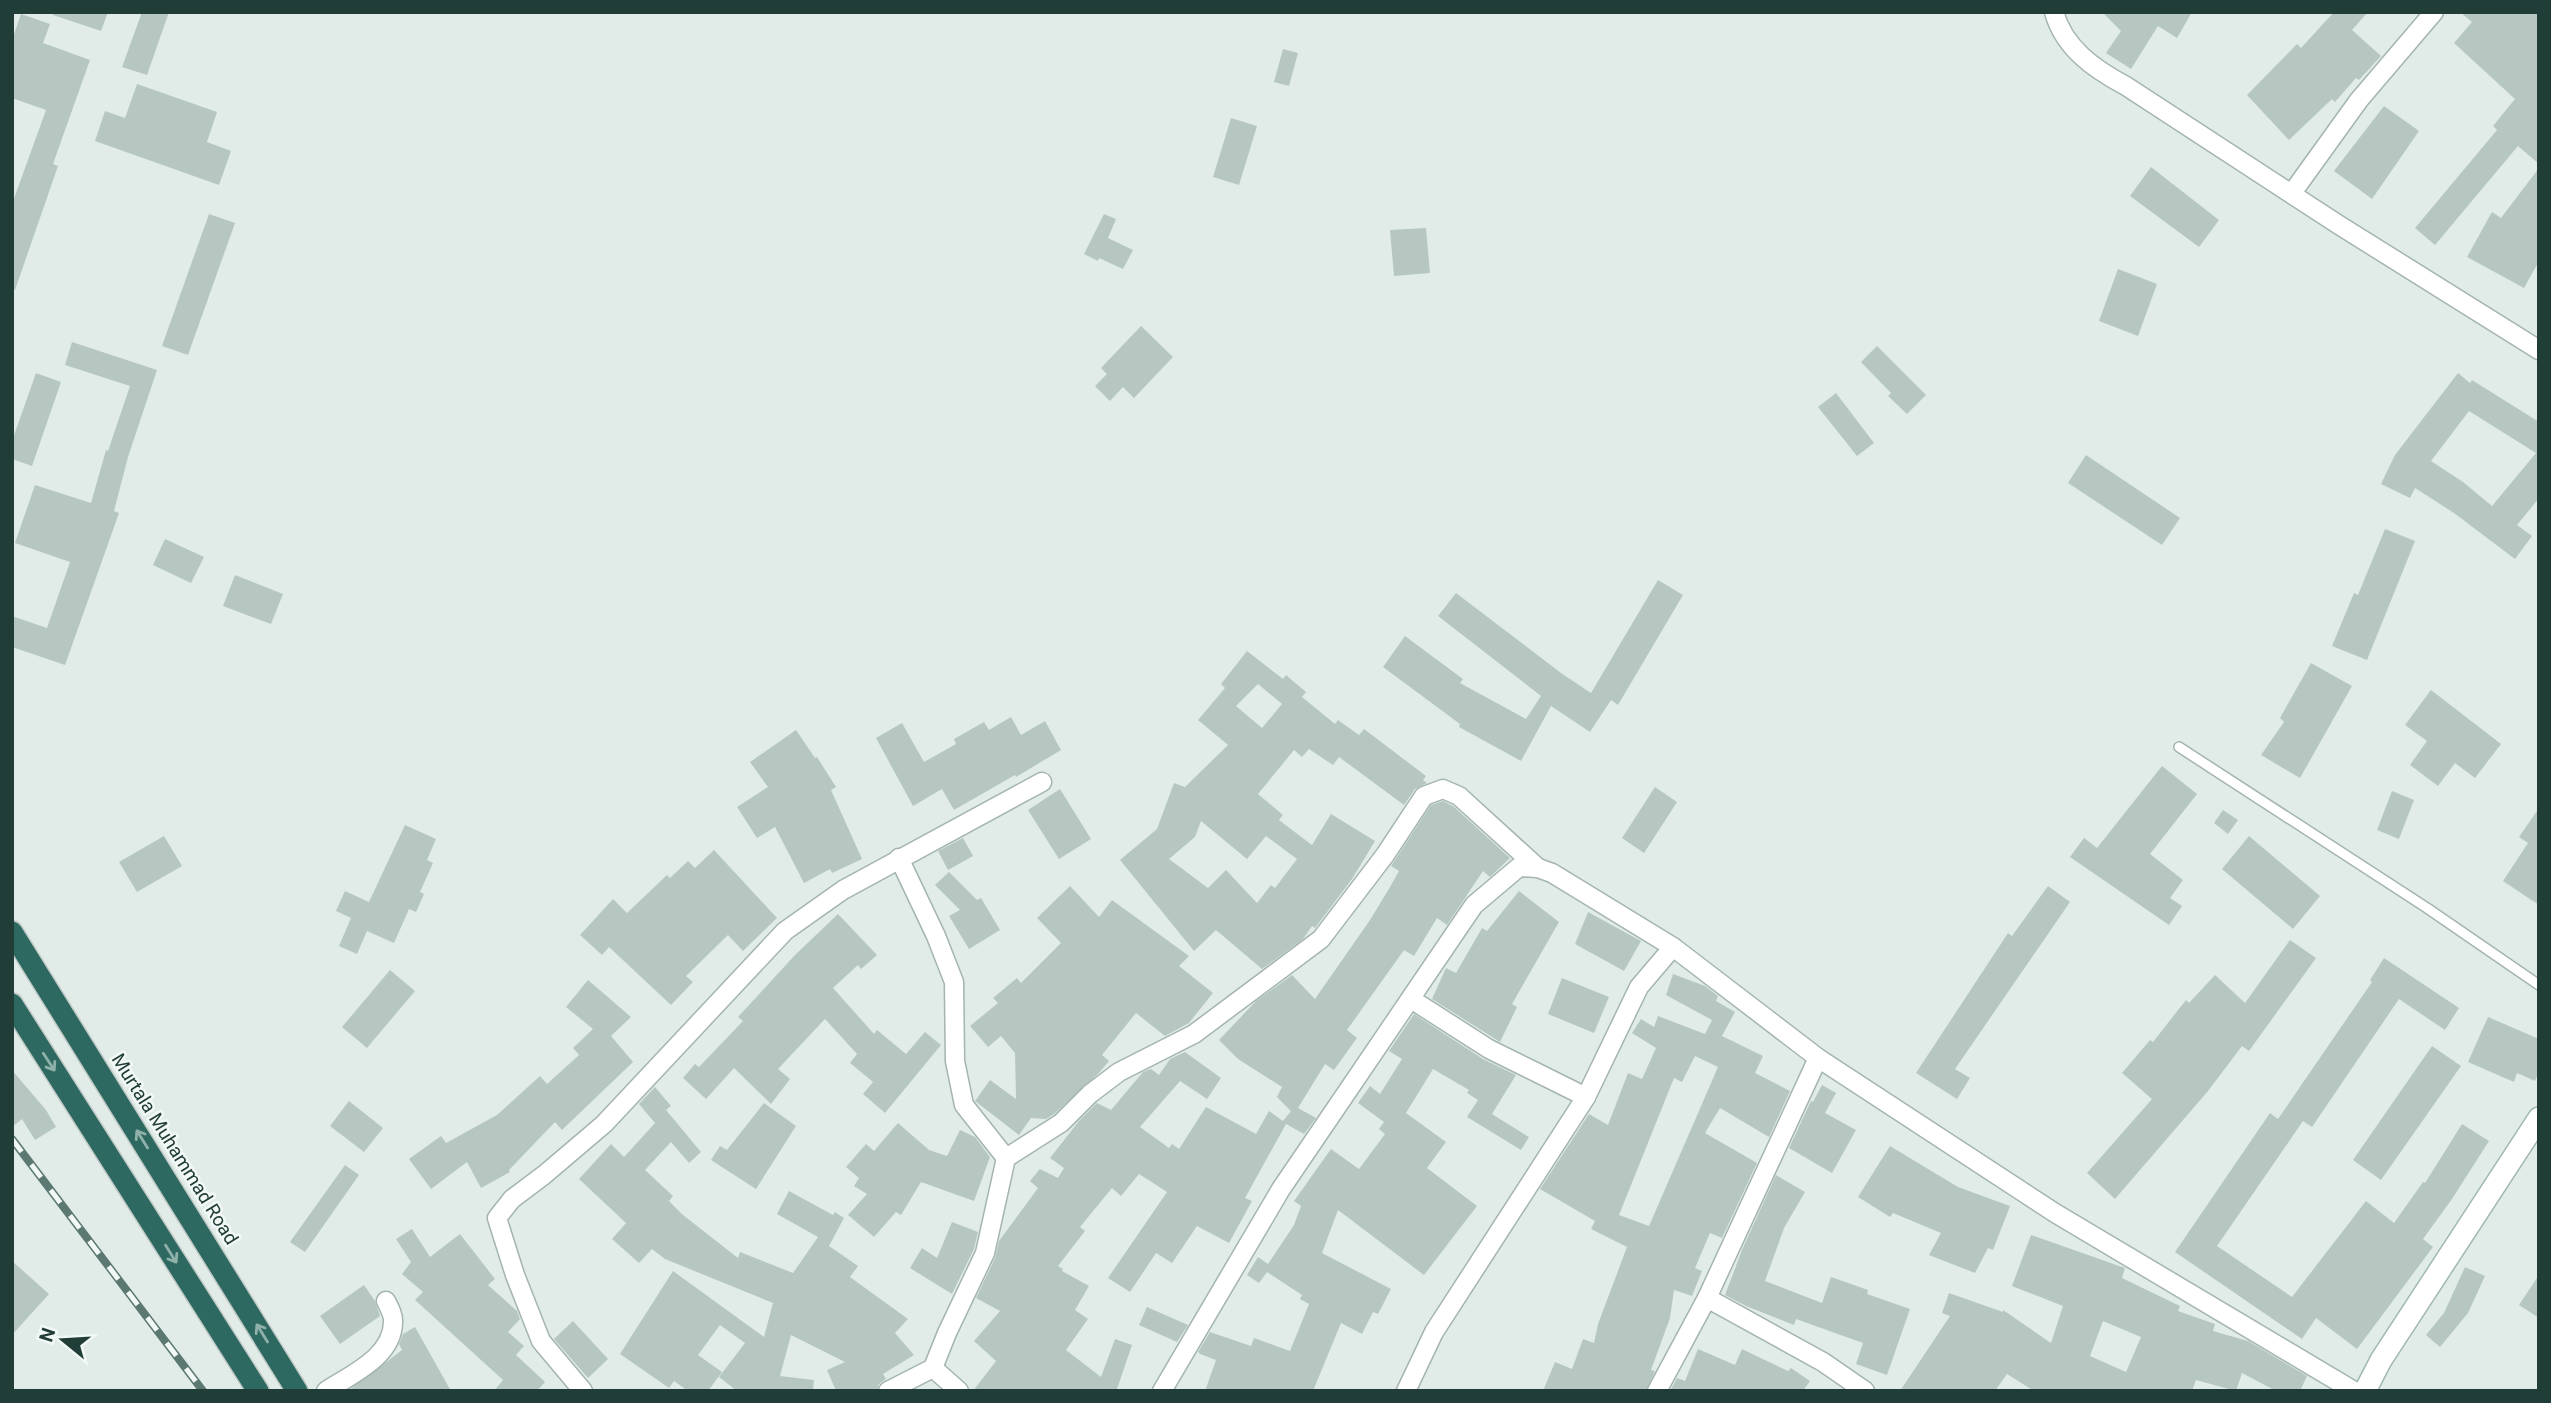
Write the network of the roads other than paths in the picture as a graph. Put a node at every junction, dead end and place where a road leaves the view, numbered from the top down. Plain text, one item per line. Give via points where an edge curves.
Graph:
1 (2054, 12) edge
2 (2434, 12) edge
3 (2292, 193) junction
4 (2539, 350) edge
5 (2179, 747) dead end
6 (1042, 782) dead end
7 (899, 858) junction
8 (1538, 868) junction
9 (12, 932) edge
10 (1673, 947) junction
11 (2539, 985) edge
12 (1411, 999) junction
13 (12, 1004) edge
14 (1818, 1058) junction
15 (1586, 1097) junction
16 (2539, 1118) edge
17 (1006, 1158) junction
18 (1707, 1298) junction
19 (386, 1301) dead end
20 (933, 1368) junction
21 (258, 1391) edge
22 (297, 1391) edge
23 (326, 1391) edge
24 (583, 1391) edge
25 (888, 1391) edge
26 (959, 1391) edge
27 (1162, 1391) edge
28 (1406, 1391) edge
29 (1657, 1391) edge
30 (1865, 1391) edge
31 (2354, 1391) edge
32 (2365, 1391) edge

1 - 3 street via 2058,26 2079,55
2 - 3 street via 2359,100
3 - 4 street
5 - 11 lane
6 - 7 street
7 - 17 street via 954,982 955,1061 964,1105
7 - 24 street via 843,890 785,932 604,1124 512,1199 497,1218 541,1341
8 - 10 street
8 - 12 street via 1519,867 1474,905
8 - 17 street via 1459,796 1443,789 1424,796 1321,939 1195,1034 1119,1072 1061,1123
22 -> 9 highway, Murtala Muhammad Road
10 - 14 street
10 - 15 street via 1639,987
12 - 15 street via 1489,1049
12 - 27 street via 1282,1189
13 -> 21 highway
14 - 18 street
14 - 31 street via 2055,1213
15 - 28 street via 1434,1332
16 - 32 street
17 - 20 street via 985,1253
18 - 29 street
18 - 30 street via 1823,1362
19 - 23 street via 394,1321 388,1342 375,1359
20 - 25 street
20 - 26 street

